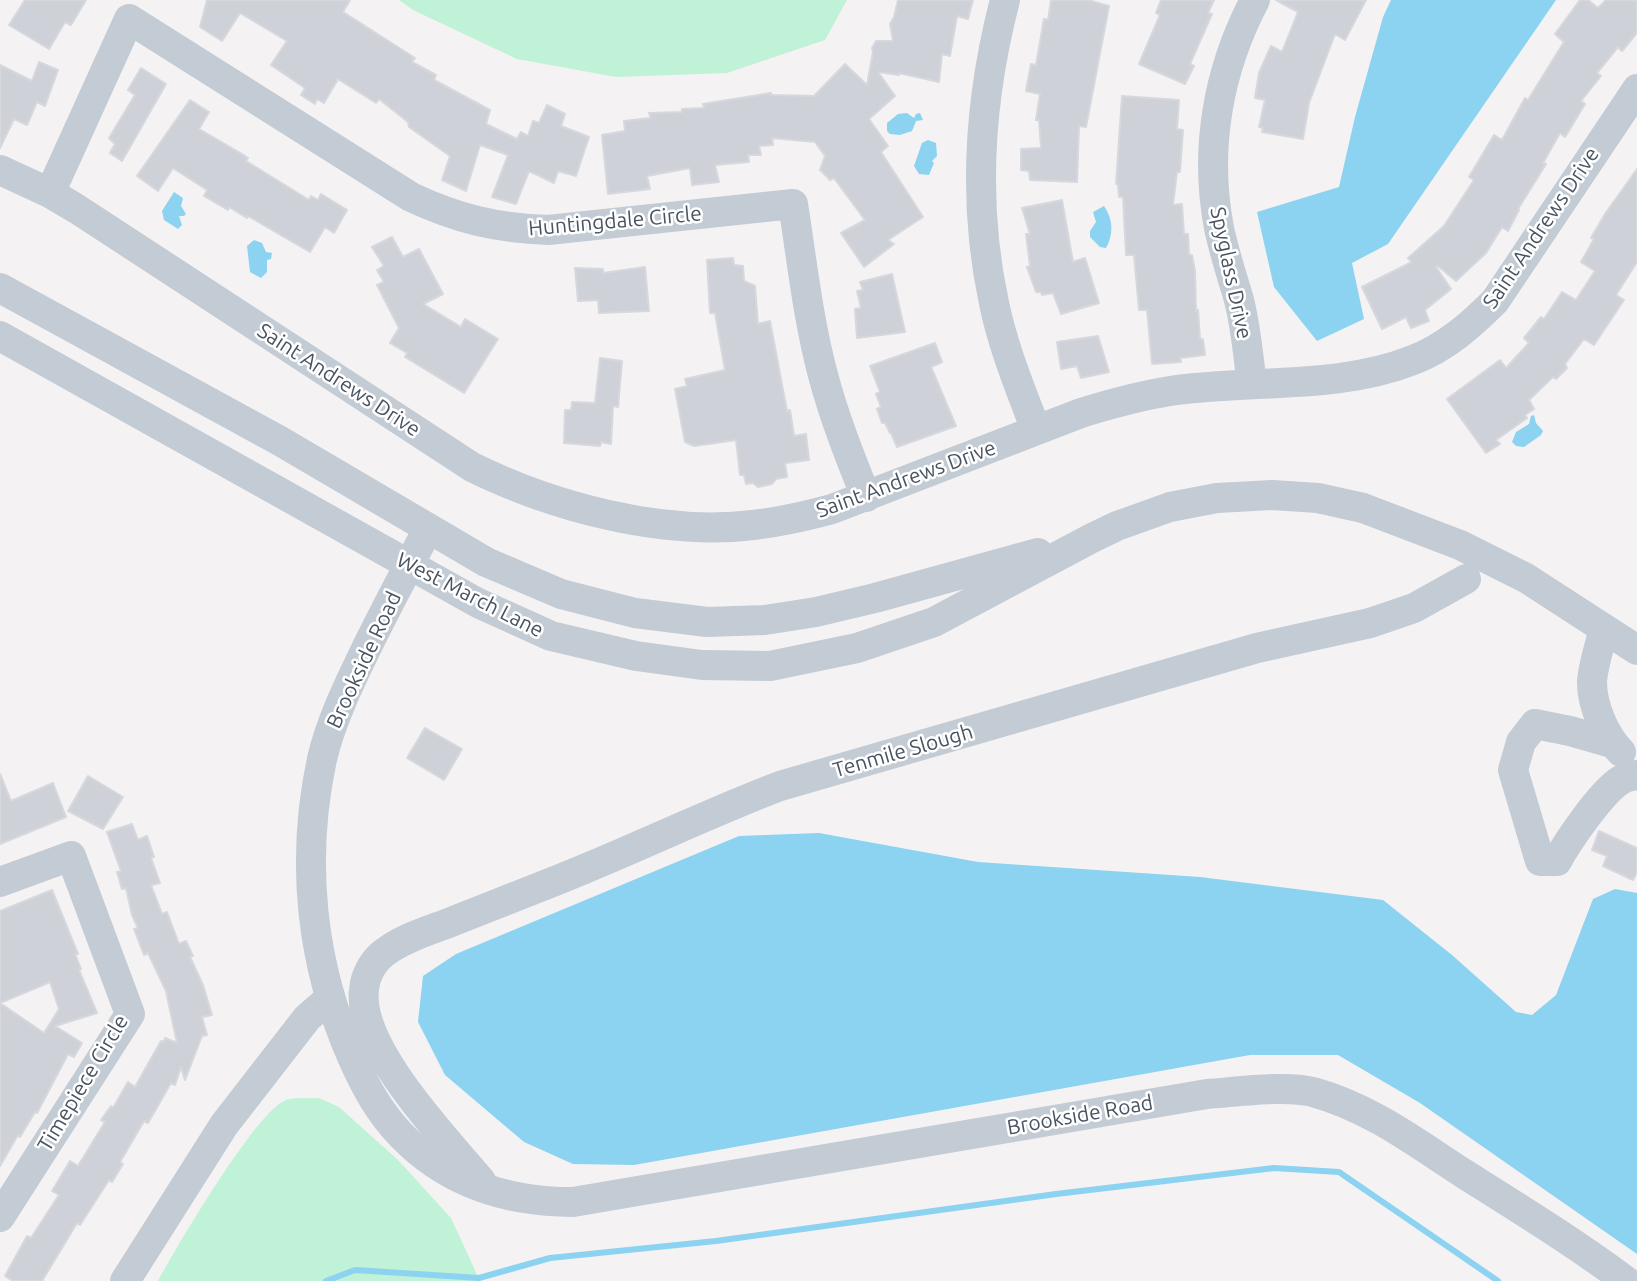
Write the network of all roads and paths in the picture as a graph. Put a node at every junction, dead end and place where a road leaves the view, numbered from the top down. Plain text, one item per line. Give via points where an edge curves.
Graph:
1 (1005, 0) edge
2 (1255, 0) edge
3 (1637, 89) edge
4 (0, 170) edge
5 (50, 193) junction
6 (0, 288) edge
7 (0, 336) edge
8 (1252, 384) junction
9 (1036, 430) junction
10 (866, 497) junction
11 (428, 529) junction
12 (1092, 538) junction
13 (408, 566) junction
14 (1466, 579) dead end
15 (1604, 629) junction
16 (1637, 650) edge
17 (1612, 743) junction
18 (1637, 767) edge
19 (1637, 775) edge
20 (0, 882) edge
21 (330, 998) junction
22 (487, 1189) junction
23 (0, 1217) edge
24 (125, 1281) edge
25 (1626, 1281) edge

1 - 9 street via 984,100 980,196 994,303
2 - 8 street, Spyglass Drive via 1228,62 1213,143 1219,227 1239,301
3 - 8 street, Saint Andrews Drive via 1513,277 1471,325 1426,355 1386,370
4 - 5 street, Saint Andrews Drive
5 - 10 street, Saint Andrews Drive via 472,467 510,486 598,512 700,527 789,520
5 - 10 street, Huntingdale Circle via 129,19 411,197 479,223 548,230 793,204 823,375
6 - 11 street, West March Lane via 280,441
7 - 13 street, West March Lane
8 - 9 street, Saint Andrews Drive via 1170,391 1122,401
9 - 10 street, Saint Andrews Drive
11 - 12 street, West March Lane via 486,562 561,594 635,613 707,622 816,612
11 - 13 street, Brookside Road
12 - 13 street, West March Lane via 934,622 857,648 770,666 702,665 636,656 551,636
12 - 15 street, West March Lane via 1170,508 1217,498 1318,498 1394,518 1460,545 1526,578
13 - 21 street, Brookside Road via 341,701 323,757 313,817 311,870 313,918
14 - 22 street, Tenmile Slough via 1414,608 1370,623 1257,648 780,786 387,950 366,979 364,1007 378,1045 419,1107
15 - 16 street, West March Lane
15 - 17 street via 1592,682 1598,713
17 - 18 street
17 - 19 street via 1535,724 1521,742 1513,769 1540,861 1558,861 1601,799 1620,780
20 - 23 street, Timepiece Circle via 71,856 130,1014
21 - 22 street, Brookside Road via 372,1100 401,1136 436,1164
21 - 24 street via 307,1018 225,1125
22 - 25 street, Brookside Road via 539,1202 573,1202 1207,1094 1310,1091 1357,1106 1390,1125

